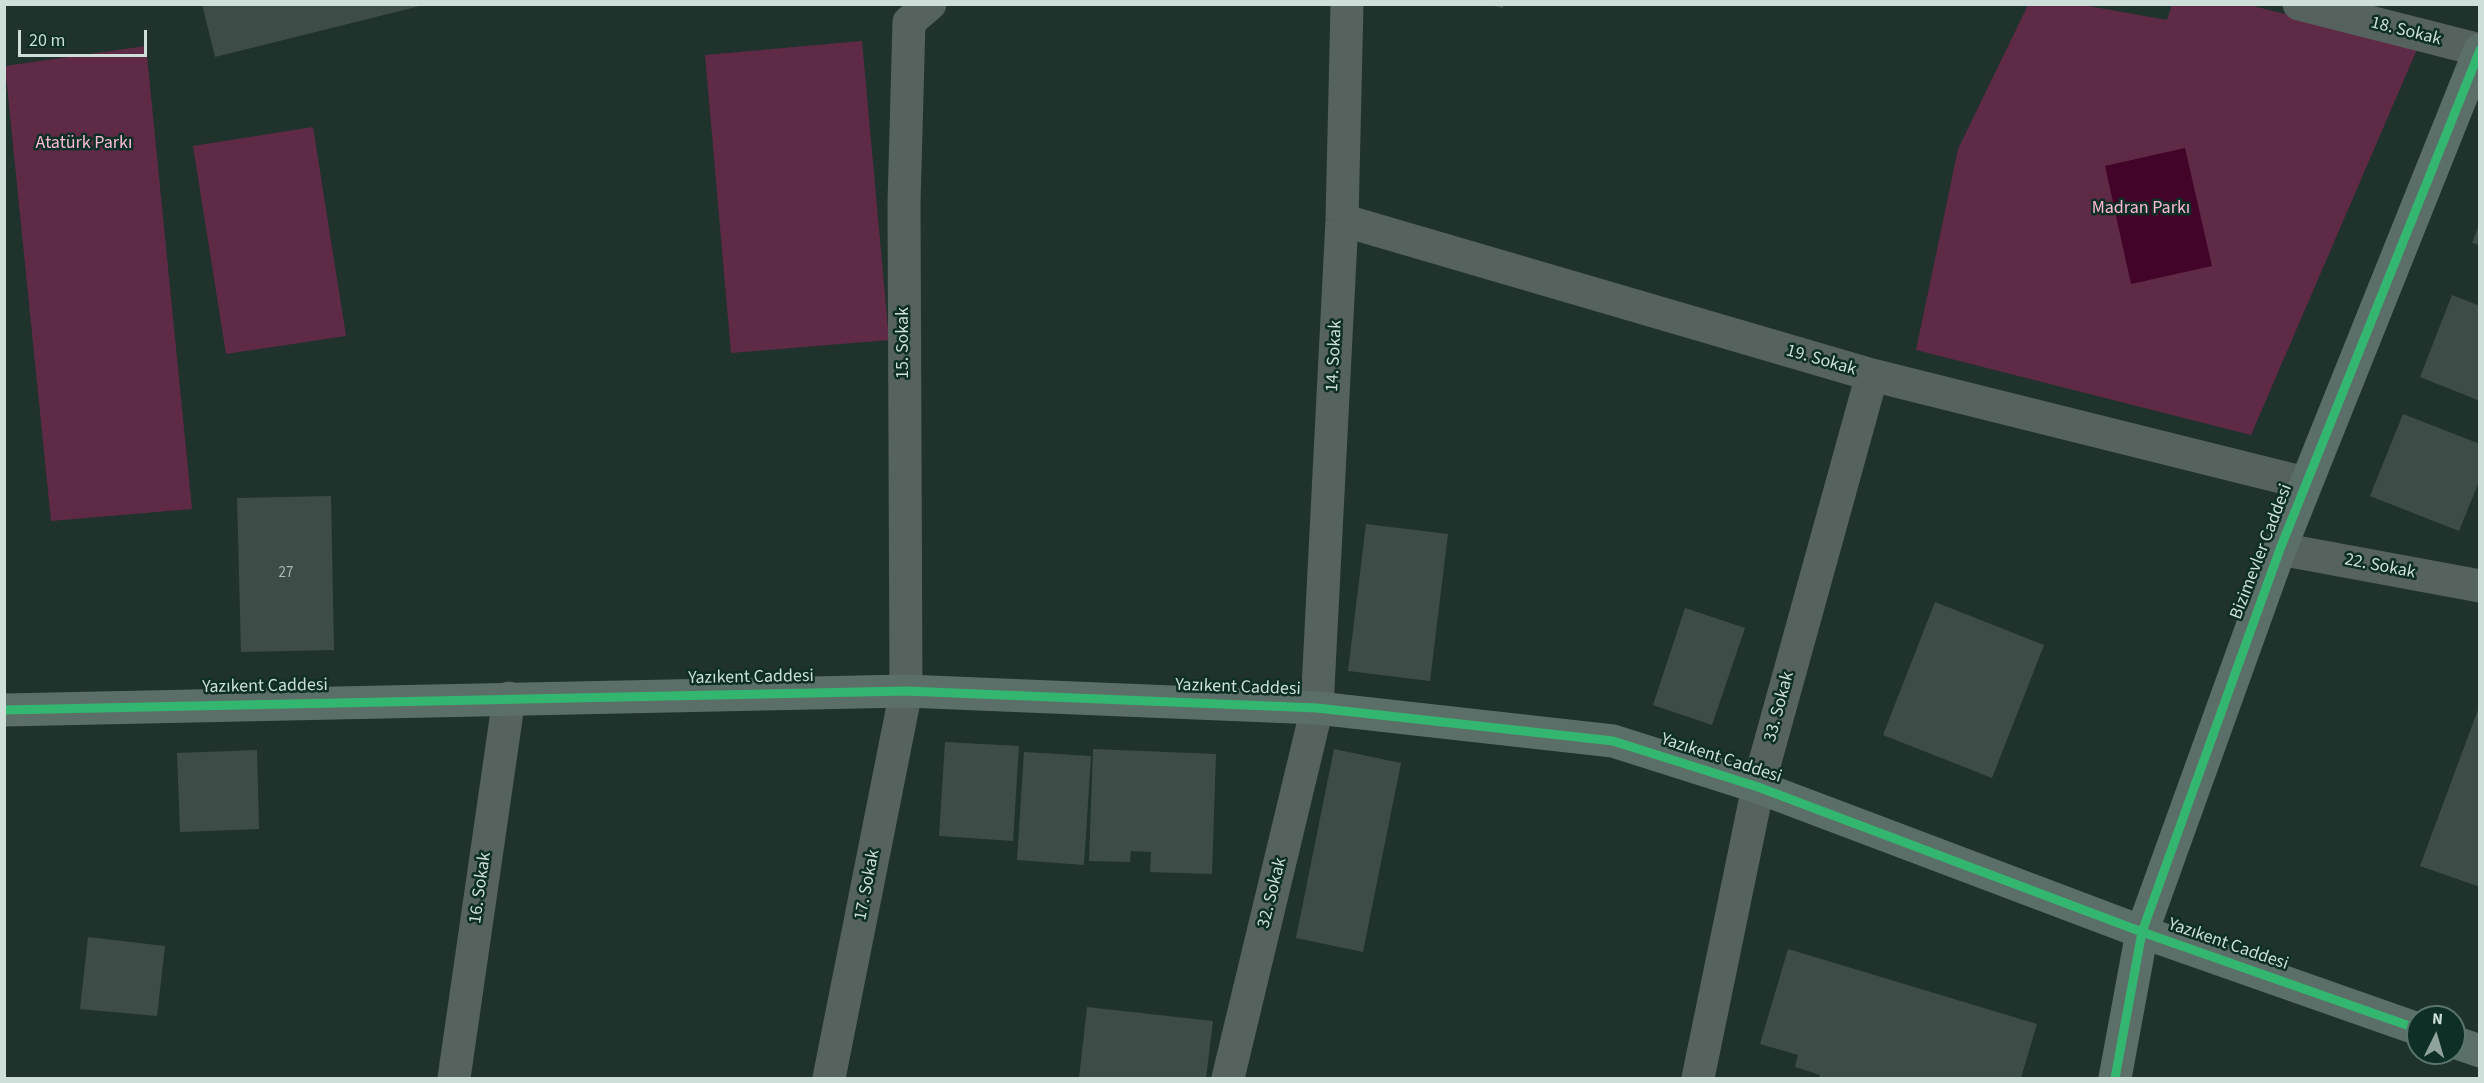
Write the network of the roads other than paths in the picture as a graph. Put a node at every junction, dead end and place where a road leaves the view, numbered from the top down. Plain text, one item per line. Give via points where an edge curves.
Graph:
1 (930, 4) edge
2 (1347, 4) edge
3 (2299, 4) edge
4 (2480, 50) edge
5 (1342, 220) junction
6 (1872, 375) junction
7 (2306, 483) junction
8 (2280, 549) junction
9 (2480, 586) edge
10 (906, 691) junction
11 (509, 698) junction
12 (1317, 708) junction
13 (4, 710) edge
14 (1758, 788) junction
15 (2142, 932) junction
16 (2406, 1025) edge
17 (454, 1078) edge
18 (830, 1078) edge
19 (1228, 1078) edge
20 (1698, 1078) edge
21 (2115, 1078) edge

1 - 10 street, 15. Sokak via 909,22 904,203
2 - 5 street, 14. Sokak
3 - 4 street, 18. Sokak
4 - 7 street, Bizimevler Caddesi
5 - 6 street, 19. Sokak
5 - 12 street, 14. Sokak
6 - 7 street, 19. Sokak
6 - 14 street, 33. Sokak
7 - 8 street, Bizimevler Caddesi
8 - 9 street, 22. Sokak
8 - 15 street, Bizimevler Caddesi
10 - 11 street, Yazıkent Caddesi
10 - 12 street, Yazıkent Caddesi
10 - 18 street, 17. Sokak
11 - 13 street, Yazıkent Caddesi
11 - 17 street, 16. Sokak
12 - 14 street, Yazıkent Caddesi via 1614,741
12 - 19 street, 32. Sokak
14 - 15 street, Yazıkent Caddesi
14 - 20 street, 33. Sokak
15 - 16 street, Yazıkent Caddesi
15 - 21 street, Bizimevler Caddesi

